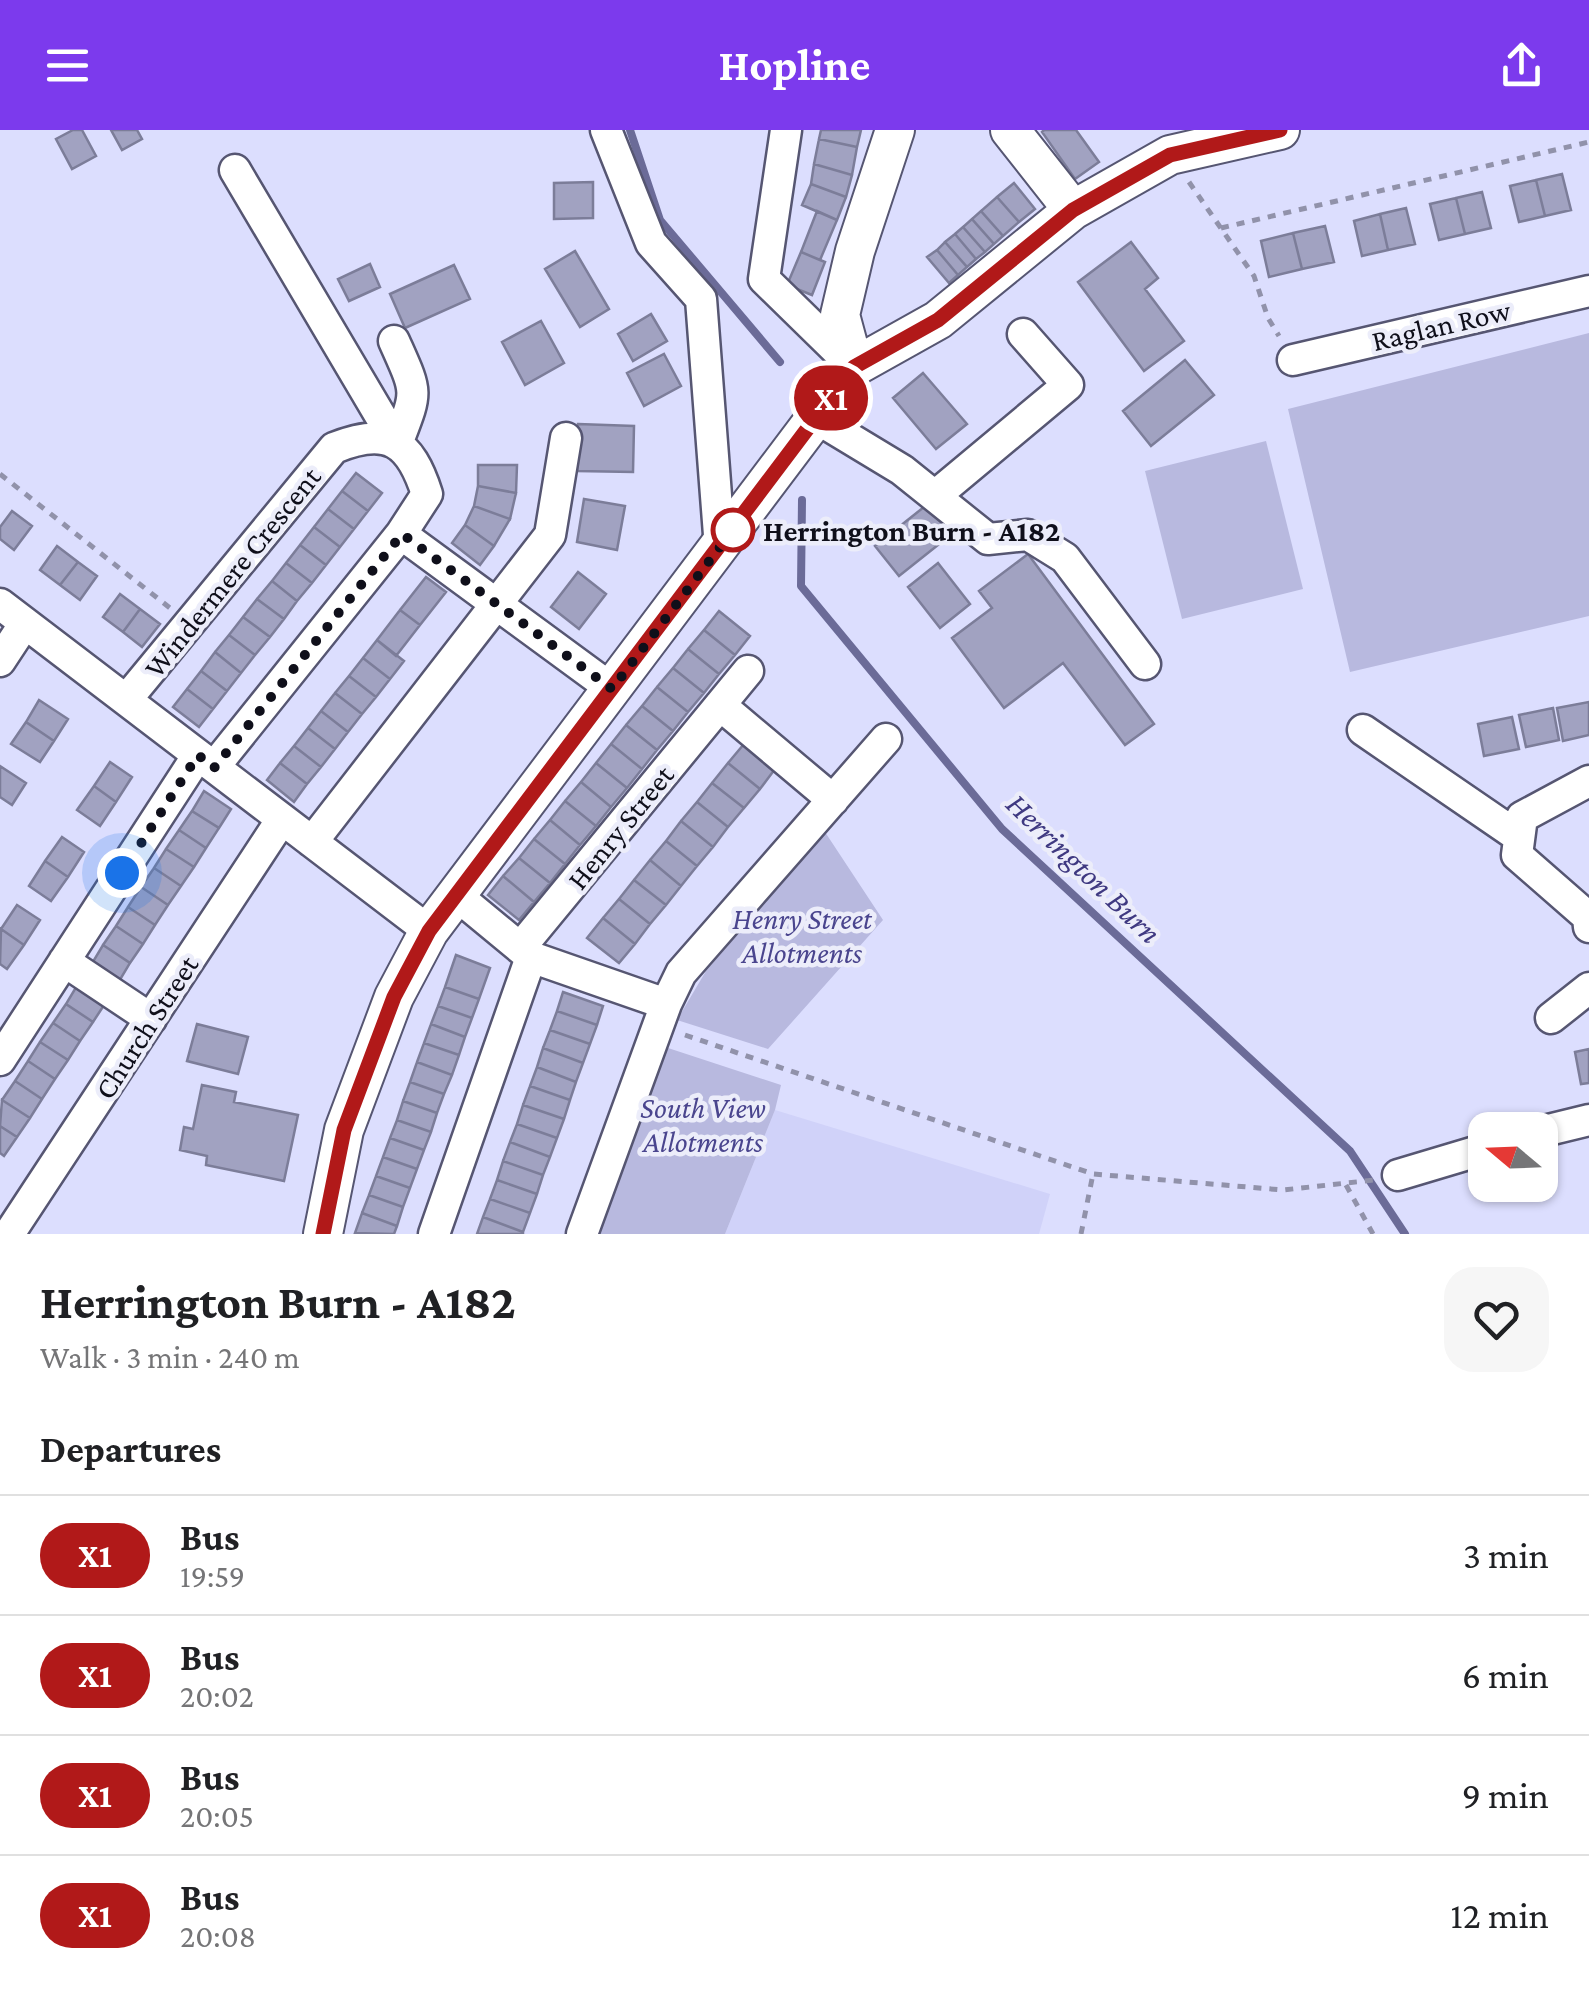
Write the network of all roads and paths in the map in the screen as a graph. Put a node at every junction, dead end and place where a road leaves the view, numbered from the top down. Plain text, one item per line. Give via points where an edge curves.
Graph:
1 (606, 130) edge
2 (786, 130) edge
3 (895, 130) edge
4 (1010, 130) edge
5 (1280, 130) edge
6 (1589, 142) edge
7 (1170, 155) junction
8 (235, 170) dead end
9 (1073, 210) junction
10 (1220, 228) junction
11 (1589, 291) edge
12 (1024, 334) dead end
13 (394, 341) dead end
14 (1293, 360) joint
15 (854, 367) junction
16 (816, 418) junction
17 (566, 438) dead end
18 (396, 444) junction
19 (0, 474) edge
20 (936, 496) junction
21 (402, 534) junction
22 (720, 548) junction
23 (0, 604) edge
24 (497, 604) junction
25 (25, 623) junction
26 (190, 624) junction
27 (0, 661) edge
28 (1145, 664) dead end
29 (748, 671) dead end
30 (612, 689) junction
31 (126, 700) junction
32 (720, 706) junction
33 (1363, 730) dead end
34 (886, 739) dead end
35 (206, 761) junction
36 (1589, 780) edge
37 (833, 800) junction
38 (282, 819) junction
39 (1519, 837) junction
40 (312, 842) junction
41 (456, 895) junction
42 (1589, 927) edge
43 (429, 931) junction
44 (526, 952) junction
45 (64, 961) junction
46 (1589, 988) edge
47 (662, 1015) junction
48 (1550, 1018) dead end
49 (151, 1019) junction
50 (0, 1060) edge
51 (1589, 1120) edge
52 (1558, 1128) edge
53 (1468, 1153) edge
54 (1093, 1174) junction
55 (1398, 1175) dead end
56 (1364, 1182) dead end
57 (1346, 1185) junction
58 (11, 1212) edge
59 (323, 1234) edge
60 (434, 1234) edge
61 (582, 1234) edge
62 (1082, 1234) edge
63 (1373, 1234) edge

1 - 22 street via 651,243 701,299
2 - 15 street via 764,279
3 - 15 main road via 840,316
4 - 9 main road
5 - 7 main road
6 - 10 path
7 - 9 main road
7 - 10 path
8 - 18 street
9 - 15 main road via 938,320
10 - 14 path via 1254,276
11 - 14 street, Raglan Row
12 - 20 street via 1068,385
13 - 18 street via 414,385
15 - 16 main road
16 - 20 street
16 - 22 main road
17 - 24 street via 550,536
18 - 21 street via 410,454 427,494
18 - 26 street, Windermere Crescent via 357,439 334,448
19 - 26 path
20 - 28 street via 988,539 1028,534 1065,558
21 - 24 street
21 - 35 street
22 - 30 main road
23 - 25 street, Windermere Crescent
24 - 30 street
24 - 40 street
25 - 27 street
25 - 31 street, Windermere Crescent
26 - 31 street, Windermere Crescent
29 - 32 street, Henry Street
30 - 41 main road
31 - 35 street, Windermere Crescent
32 - 37 street
32 - 44 street, Henry Street
33 - 39 street
34 - 37 street
35 - 38 street, Windermere Crescent
35 - 45 street
36 - 39 street via 1522,817
37 - 47 street via 681,973
38 - 40 street, Windermere Crescent
38 - 49 street, Church Street
39 - 42 street via 1516,855 1588,918
40 - 43 street, Windermere Crescent
41 - 43 main road
41 - 44 street
43 - 59 main road via 394,997 344,1130
44 - 47 street
44 - 60 street
45 - 49 street
45 - 50 street
46 - 48 street
47 - 54 path
47 - 61 street
49 - 58 street, Church Street
51 - 52 street
53 - 55 street
54 - 57 path via 1283,1190
54 - 62 path
56 - 57 path
57 - 63 path

